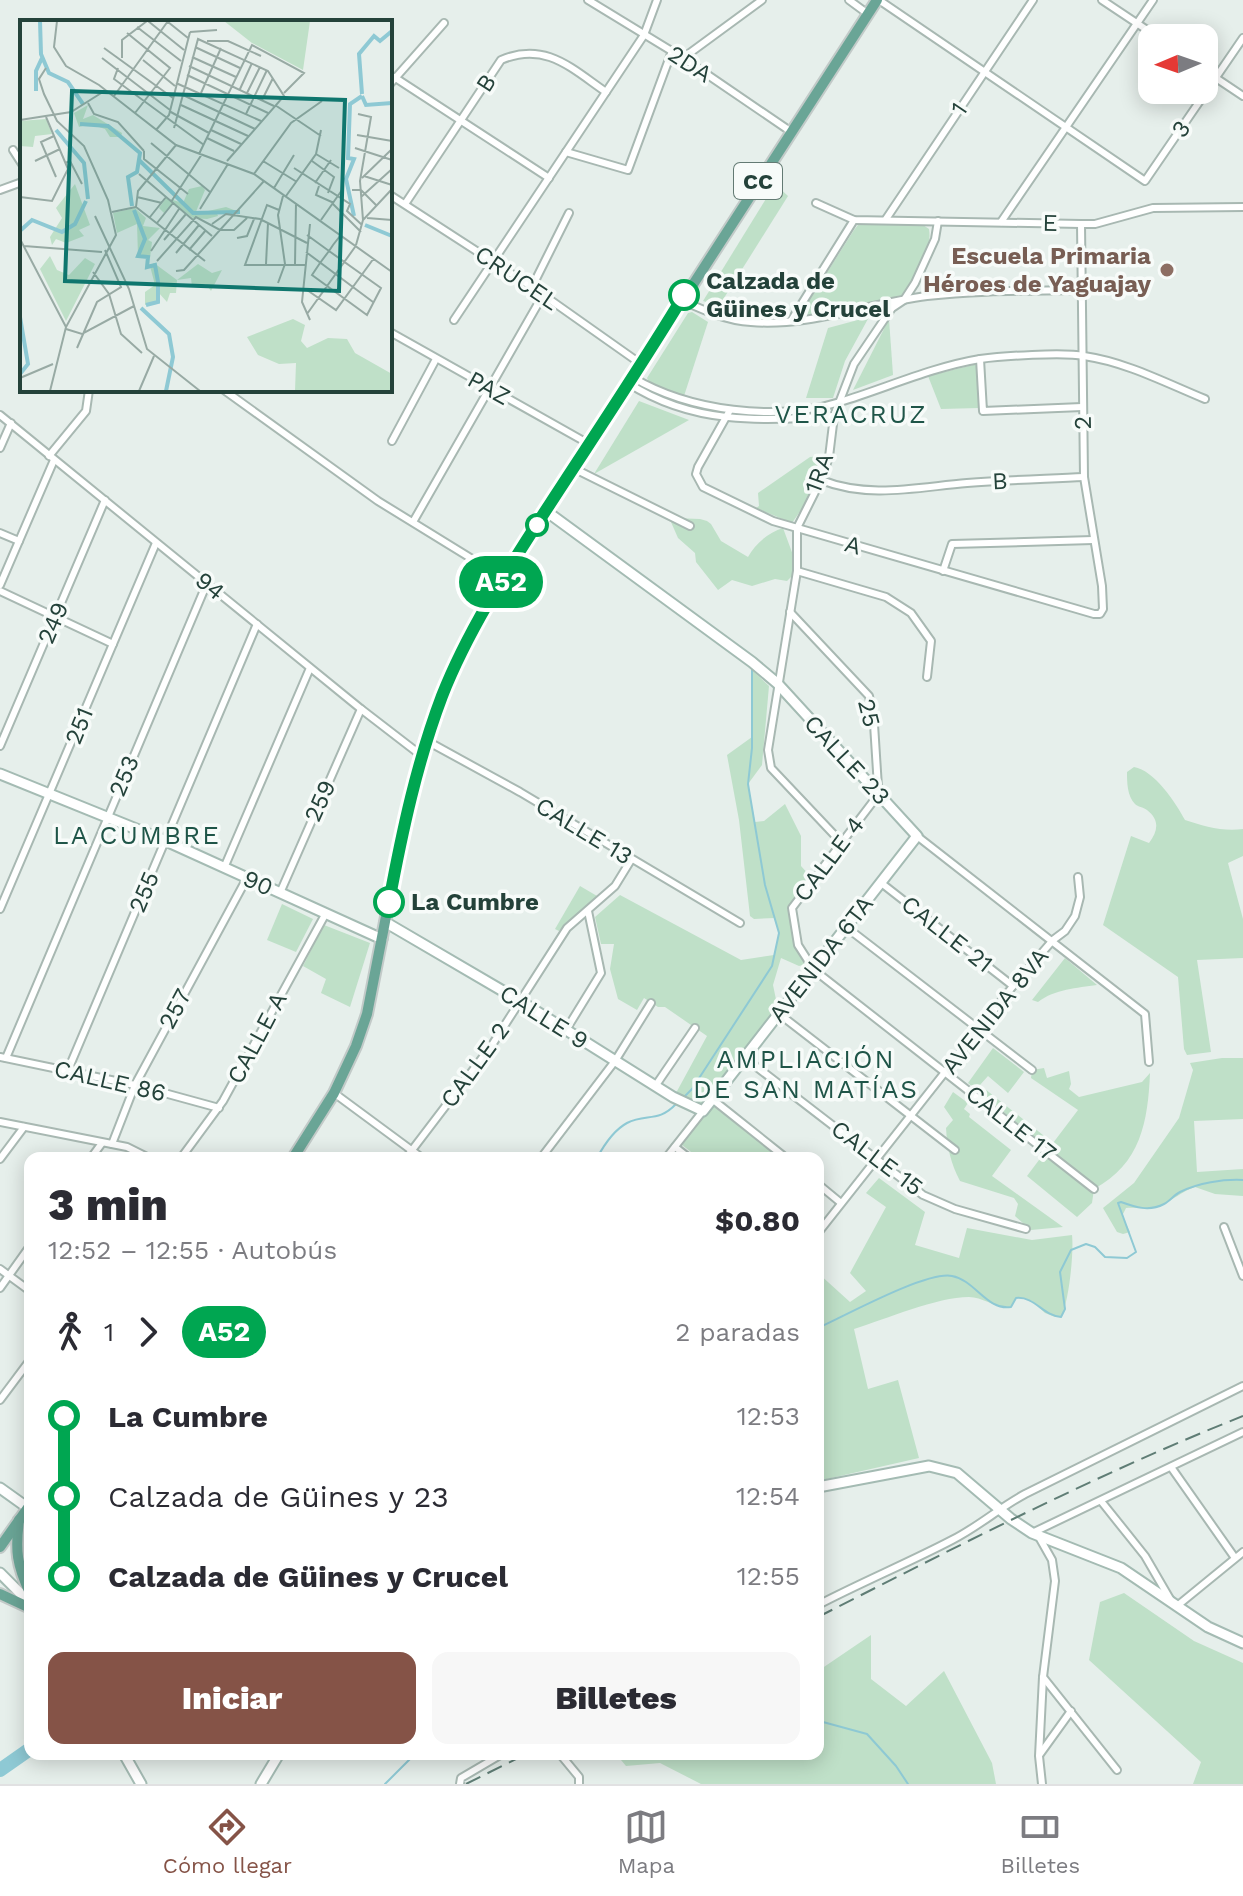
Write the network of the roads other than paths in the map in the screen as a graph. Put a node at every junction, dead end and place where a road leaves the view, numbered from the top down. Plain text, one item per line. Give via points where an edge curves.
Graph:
1 (588, 0) edge
2 (657, 0) edge
3 (762, 0) edge
4 (849, 0) edge
5 (878, 0) edge
6 (1033, 0) edge
7 (1102, 0) edge
8 (1153, 0) edge
9 (868, 14) junction
10 (444, 23) dead end
11 (1138, 23) junction
12 (644, 35) junction
13 (1243, 38) edge
14 (672, 51) junction
15 (683, 58) junction
16 (985, 70) junction
17 (1218, 75) edge
18 (1218, 79) edge
19 (392, 81) edge
20 (606, 92) junction
21 (1243, 96) edge
22 (1198, 104) edge
23 (462, 119) junction
24 (1067, 126) junction
25 (790, 131) junction
26 (13, 150) dead end
27 (566, 152) junction
28 (20, 161) edge
29 (549, 178) junction
30 (20, 183) edge
31 (0, 190) edge
32 (392, 196) edge
33 (816, 203) dead end
34 (405, 204) junction
35 (1243, 207) edge
36 (569, 213) dead end
37 (886, 219) junction
38 (854, 220) junction
39 (938, 221) junction
40 (1001, 222) junction
41 (1081, 224) junction
42 (493, 261) junction
43 (532, 287) junction
44 (1080, 290) junction
45 (543, 295) junction
46 (681, 300) junction
47 (904, 300) junction
48 (454, 320) dead end
49 (791, 321) junction
50 (392, 333) edge
51 (1083, 355) junction
52 (436, 359) junction
53 (980, 359) junction
54 (641, 364) junction
55 (630, 380) junction
56 (490, 388) junction
57 (89, 392) edge
58 (227, 392) edge
59 (1205, 399) dead end
60 (839, 403) junction
61 (1082, 407) junction
62 (730, 410) junction
63 (0, 415) edge
64 (834, 416) junction
65 (726, 418) junction
66 (11, 423) junction
67 (392, 441) dead end
68 (589, 444) junction
69 (0, 448) edge
70 (52, 458) junction
71 (573, 468) junction
72 (1084, 477) junction
73 (821, 480) junction
74 (105, 500) junction
75 (546, 511) junction
76 (413, 522) junction
77 (690, 526) dead end
78 (797, 528) junction
79 (0, 533) edge
80 (1093, 540) junction
81 (19, 541) junction
82 (156, 543) junction
83 (797, 571) junction
84 (943, 571) junction
85 (503, 578) junction
86 (207, 583) junction
87 (0, 585) edge
88 (0, 591) edge
89 (790, 612) junction
90 (1094, 614) joint
91 (56, 618) junction
92 (257, 624) junction
93 (113, 644) junction
94 (310, 668) junction
95 (927, 677) dead end
96 (777, 683) junction
97 (361, 709) junction
98 (427, 741) junction
99 (0, 746) edge
100 (422, 756) junction
101 (0, 774) edge
102 (51, 794) junction
103 (878, 795) junction
104 (107, 817) junction
105 (917, 836) junction
106 (166, 841) junction
107 (841, 842) junction
108 (631, 860) junction
109 (224, 868) junction
110 (1078, 877) dead end
111 (247, 878) junction
112 (880, 882) junction
113 (280, 893) junction
114 (0, 909) edge
115 (588, 911) junction
116 (326, 913) junction
117 (385, 922) junction
118 (740, 923) dead end
119 (846, 927) junction
120 (382, 939) junction
121 (1053, 940) junction
122 (814, 970) junction
123 (1013, 986) junction
124 (520, 1001) junction
125 (651, 1003) dead end
126 (778, 1013) junction
127 (695, 1028) dead end
128 (979, 1029) junction
129 (566, 1030) junction
130 (3, 1058) edge
131 (745, 1058) junction
132 (615, 1061) junction
133 (1149, 1062) dead end
134 (68, 1070) junction
135 (1032, 1070) dead end
136 (946, 1073) junction
137 (135, 1085) junction
138 (656, 1085) junction
139 (334, 1093) junction
140 (712, 1099) junction
141 (219, 1108) junction
142 (703, 1111) junction
143 (911, 1116) junction
144 (0, 1122) edge
145 (24, 1127) junction
146 (102, 1143) junction
147 (112, 1144) junction
148 (675, 1147) junction
149 (955, 1150) dead end
150 (412, 1151) joint
151 (95, 1152) edge
152 (140, 1152) edge
153 (186, 1152) edge
154 (297, 1152) edge
155 (546, 1152) edge
156 (671, 1152) edge
157 (681, 1152) edge
158 (778, 1152) edge
159 (0, 1159) edge
160 (877, 1159) junction
161 (824, 1189) edge
162 (1094, 1189) dead end
163 (841, 1203) junction
164 (824, 1225) edge
165 (1224, 1227) dead end
166 (1026, 1229) dead end
167 (24, 1255) edge
168 (0, 1269) edge
169 (9, 1276) junction
170 (1243, 1276) edge
171 (24, 1287) edge
172 (0, 1288) edge
173 (24, 1368) edge
174 (1243, 1386) edge
175 (0, 1400) edge
176 (1243, 1432) edge
177 (1171, 1467) junction
178 (824, 1486) edge
179 (0, 1488) edge
180 (1101, 1501) junction
181 (24, 1504) edge
182 (1000, 1507) junction
183 (24, 1514) edge
184 (19, 1520) junction
185 (1036, 1535) junction
186 (0, 1547) edge
187 (1243, 1552) edge
188 (1235, 1558) junction
189 (0, 1573) edge
190 (24, 1579) edge
191 (0, 1594) edge
192 (24, 1599) edge
193 (824, 1602) edge
194 (24, 1603) edge
195 (1174, 1604) junction
196 (1243, 1643) edge
197 (1043, 1677) junction
198 (1071, 1711) junction
199 (1039, 1756) junction
200 (127, 1760) edge
201 (275, 1760) edge
202 (492, 1760) edge
203 (565, 1760) edge
204 (1117, 1770) dead end
205 (141, 1784) edge
206 (261, 1784) edge
207 (460, 1784) edge
208 (579, 1784) edge
209 (1042, 1784) edge

1 - 12 street, 2DA
2 - 12 street
3 - 15 street
4 - 9 street
5 - 9 main road, CC
5 - 16 street
6 - 16 street, 1
7 - 11 street
8 - 11 street
9 - 25 main road, CC
10 - 19 street
11 - 24 street
12 - 14 street, 2DA
12 - 20 street
13 - 17 street, 3
14 - 15 street, 2DA
14 - 27 street via 628,170
15 - 25 street, 2DA
16 - 24 street
16 - 37 street, 1
18 - 21 street
19 - 23 street
20 - 23 street, B via 559,60 517,53 501,60
20 - 27 street
22 - 24 street, 3 via 1145,181
23 - 29 street
23 - 34 street, B
24 - 40 street
25 - 46 main road, CC
26 - 28 street
27 - 29 street
29 - 42 street
30 - 31 street
32 - 34 street, CRUCEL
33 - 38 street, E
34 - 42 street, CRUCEL
35 - 41 street, E via 1153,208
36 - 43 street
37 - 38 street, E
37 - 39 street, E
38 - 49 street
39 - 40 street, E
39 - 47 street, 1RA via 935,239
40 - 41 street, E
41 - 44 street, 2
42 - 43 street, CRUCEL
42 - 48 street
43 - 45 street, CRUCEL
44 - 47 street via 978,291
44 - 51 street, 2
45 - 54 street, CRUCEL
45 - 56 street
46 - 49 street via 750,322
46 - 54 main road, CC
47 - 49 street
47 - 60 street, 1RA via 892,308 854,364
50 - 52 street, PAZ
51 - 53 street
51 - 59 street
51 - 61 street, 2
52 - 56 street, PAZ
52 - 67 street
53 - 60 street
53 - 61 street via 983,411
54 - 55 main road, CC
55 - 62 street
55 - 65 street via 670,404
55 - 68 main road, CC
56 - 68 street, PAZ
56 - 76 street
57 - 70 street via 86,411
58 - 76 street
60 - 62 street via 766,412
60 - 64 street, 1RA
61 - 72 street, 2
62 - 65 street, A
63 - 66 street, 94
64 - 65 street
64 - 73 street, 1RA
65 - 78 street, A via 698,467 699,483 750,511
66 - 69 street
66 - 70 street, 94
68 - 71 main road, CC
70 - 74 street, 94
70 - 81 street
71 - 75 main road, CC
71 - 77 street
72 - 73 street, B via 887,491
72 - 80 street, 2
73 - 78 street, 1RA
74 - 82 street, 94
74 - 91 street, 249
75 - 85 main road, CC
75 - 96 street, CALLE 23
76 - 85 street
78 - 83 street, 1RA
78 - 84 street, A
79 - 81 street
80 - 84 street via 952,544
80 - 90 street, 2 via 1103,609
81 - 87 street
82 - 86 street, 94
82 - 93 street, 251
83 - 89 street, 1RA
83 - 95 street via 886,597 911,613 931,641
84 - 90 street, A
85 - 98 main road, CC via 463,650
86 - 92 street, 94
86 - 104 street, 253
88 - 91 street
89 - 96 street, 1RA
89 - 103 street, 25 via 869,696
91 - 93 street
91 - 99 street, 249
92 - 94 street, 94
92 - 106 street, 255
93 - 102 street, 251
94 - 97 street, 94
94 - 109 street
96 - 103 street, CALLE 23
96 - 107 street, 1RA via 768,750 771,768
97 - 100 street, 94
97 - 113 street, 259
98 - 100 main road, CC
98 - 108 street, CALLE 13
100 - 117 main road, CC
101 - 102 street, 90
102 - 104 street, 90
102 - 114 street, 251
103 - 105 street, CALLE 23
103 - 107 street, CALLE 4
104 - 106 street, 90
104 - 130 street, 253
105 - 112 street, AVENIDA 6TA
105 - 121 street, CALLE 23
106 - 109 street, 90
106 - 134 street, 255
107 - 122 street, CALLE 4 via 792,908 798,945
108 - 115 street, CALLE 2 via 615,886
108 - 118 street, CALLE 13
109 - 111 street, 90
110 - 121 street, AVENIDA 8VA via 1075,916
111 - 113 street, 90
111 - 137 street, 257
112 - 119 street, AVENIDA 6TA
112 - 123 street, CALLE 21
113 - 116 street, 90
115 - 124 street, CALLE 2 via 567,928
115 - 129 street via 601,973
116 - 120 street, 90
116 - 141 street, CALLE A
117 - 120 main road, CC
117 - 124 street, CALLE 9
119 - 122 street, AVENIDA 6TA
119 - 128 street
120 - 139 main road, CC via 367,1014
121 - 123 street, AVENIDA 8VA
121 - 133 street, CALLE 23 via 1145,1014
122 - 126 street, AVENIDA 6TA
122 - 136 street, CALLE 17
123 - 128 street, AVENIDA 8VA
124 - 129 street, CALLE 9
124 - 150 street, CALLE 2
125 - 132 street
126 - 131 street, AVENIDA 6TA
126 - 143 street
127 - 138 street
128 - 135 street
128 - 136 street, AVENIDA 8VA
129 - 132 street, CALLE 9
130 - 134 street, CALLE 86
131 - 140 street, AVENIDA 6TA
131 - 160 street, CALLE 15
132 - 138 street, CALLE 9
132 - 155 street
134 - 137 street, CALLE 86
136 - 143 street, AVENIDA 8VA
136 - 162 street, CALLE 17
137 - 141 street, CALLE 86
137 - 147 street, 257
138 - 142 street, CALLE 9
139 - 150 street
139 - 154 main road, CC
140 - 142 street, AVENIDA 6TA
140 - 158 street
141 - 153 street, CALLE A
142 - 148 street, AVENIDA 6TA
143 - 149 street
143 - 160 street, AVENIDA 8VA
144 - 145 street
145 - 146 street
145 - 159 street
146 - 147 street
146 - 151 street
147 - 152 street
148 - 156 street, AVENIDA 6TA
148 - 157 street
160 - 163 street, AVENIDA 8VA
160 - 166 street, CALLE 15 via 941,1204
161 - 163 street
163 - 164 street, AVENIDA 8VA
165 - 170 street
167 - 169 street
168 - 169 street
169 - 171 street
169 - 172 street
173 - 175 street
174 - 182 street
176 - 177 street
177 - 180 street
177 - 188 street
178 - 182 street via 929,1466 957,1473
179 - 181 street
180 - 185 street
180 - 195 street via 1145,1556
182 - 185 street
182 - 193 street via 952,1540
183 - 184 main road
184 - 186 main road
184 - 190 main road via 18,1565
185 - 195 street via 1121,1568
185 - 197 street via 1052,1560 1055,1581
187 - 188 street
188 - 195 street
189 - 192 street
191 - 194 main road
195 - 196 street
197 - 198 street
197 - 199 street
198 - 199 street
198 - 204 street
199 - 209 street
200 - 205 street
201 - 206 street
202 - 207 street via 461,1778
203 - 208 street

